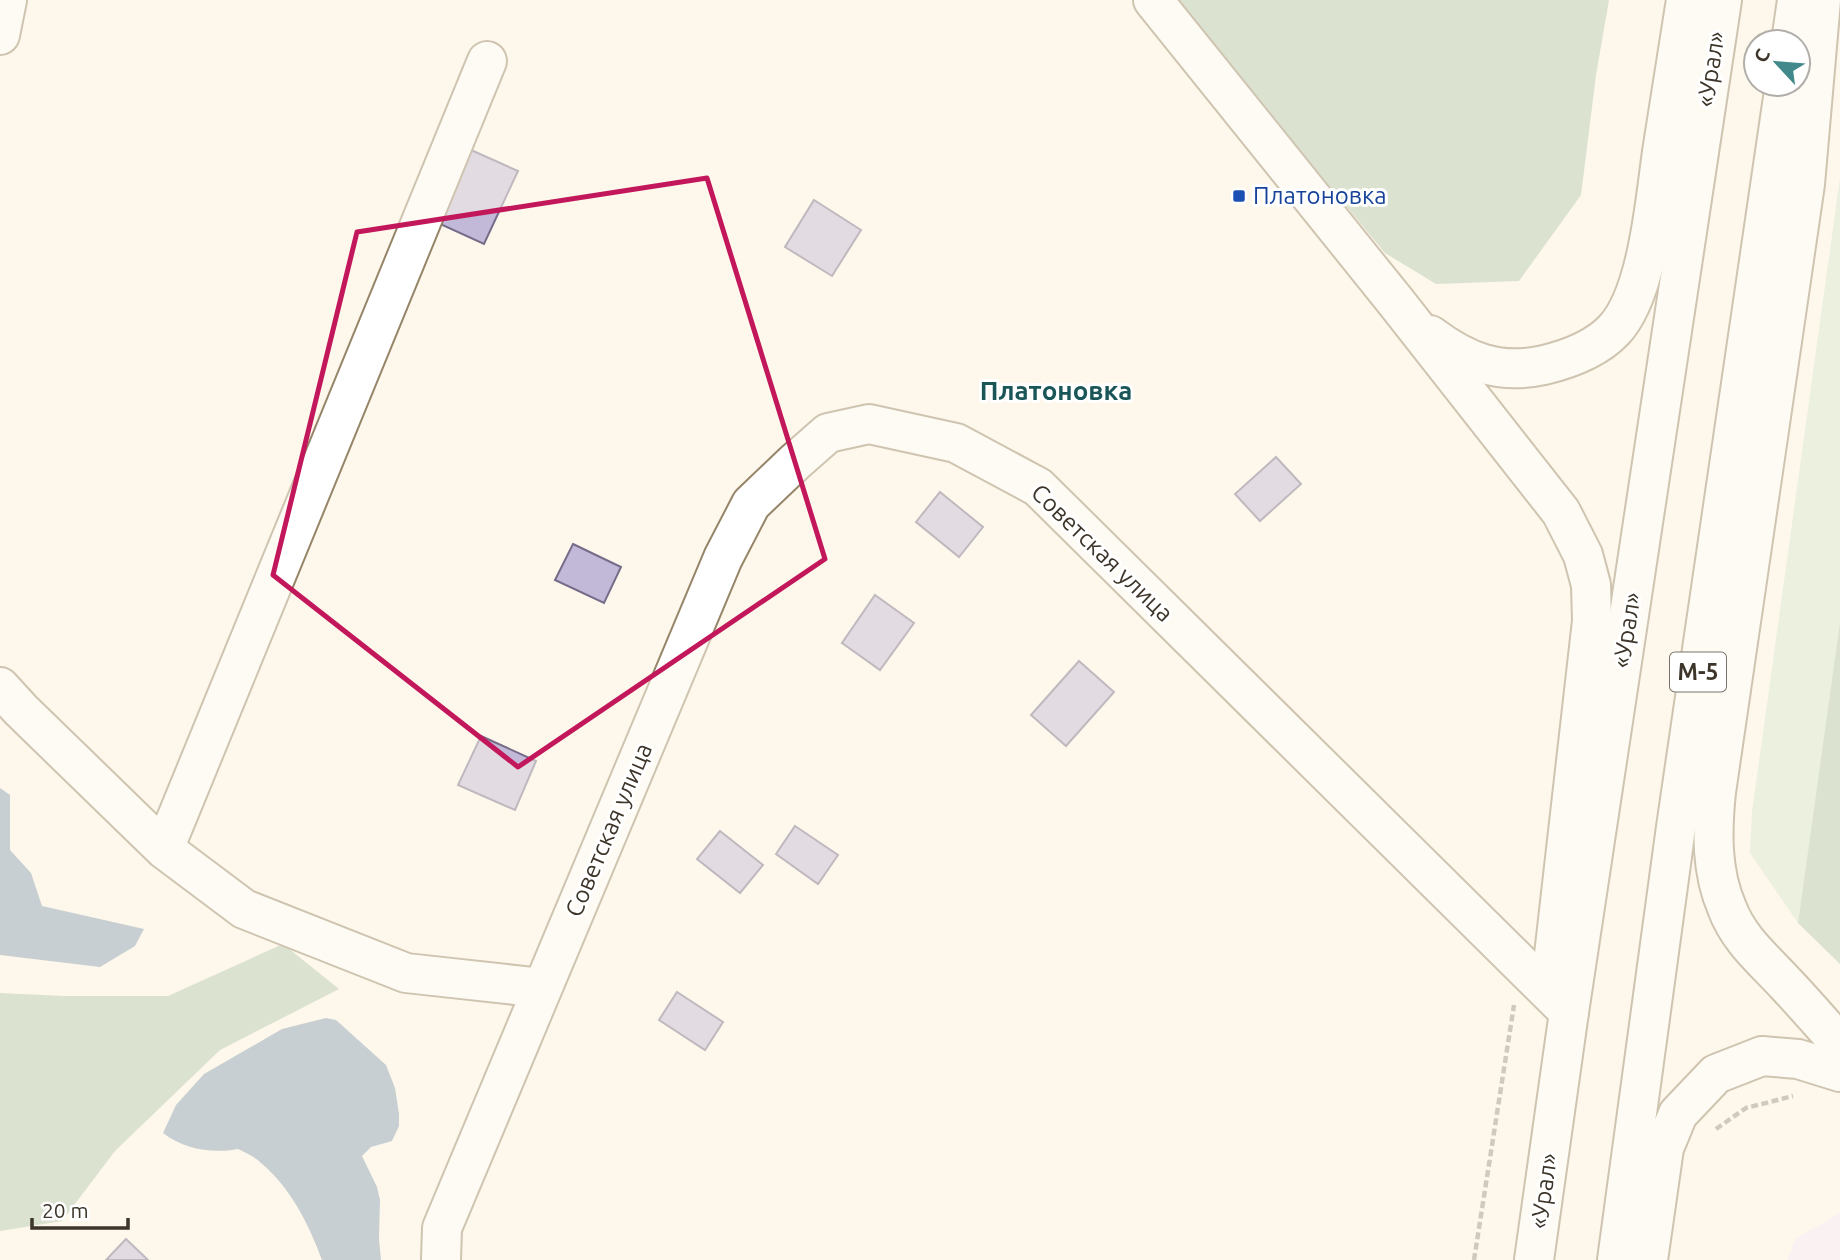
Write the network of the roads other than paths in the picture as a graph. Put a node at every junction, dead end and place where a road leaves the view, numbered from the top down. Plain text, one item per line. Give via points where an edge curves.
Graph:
1 (7, 0) edge
2 (1153, 0) edge
3 (1686, 0) edge
4 (1722, 0) edge
5 (1797, 0) edge
6 (1821, 0) edge
7 (1793, 28) edge
8 (0, 36) edge
9 (487, 61) dead end
10 (1783, 98) edge
11 (1396, 302) junction
12 (0, 687) edge
13 (164, 849) junction
14 (542, 988) junction
15 (1569, 1012) junction
16 (1840, 1044) edge
17 (1840, 1072) edge
18 (441, 1260) edge
19 (1534, 1260) edge
20 (1617, 1260) edge
21 (1648, 1260) edge

1 - 8 main road
2 - 11 main road
3 - 11 main road via 1641,279 1614,330 1590,349 1561,361 1503,369 1450,349
4 - 15 main road, «Урал»
5 - 7 main road
6 - 16 main road via 1805,184 1713,829 1719,884 1737,927 1762,961
9 - 13 main road
10 - 20 main road, М-5
11 - 15 main road via 1561,512 1583,555 1591,585 1592,621 1554,955
12 - 13 main road
13 - 14 main road via 244,909 406,974
14 - 15 main road, Советская улица via 723,558 751,504 828,432 869,424 956,443 1038,487
14 - 18 main road, Советская улица via 442,1228
15 - 19 main road, «Урал»
17 - 21 main road via 1798,1059 1762,1056 1716,1074 1678,1114 1664,1148

